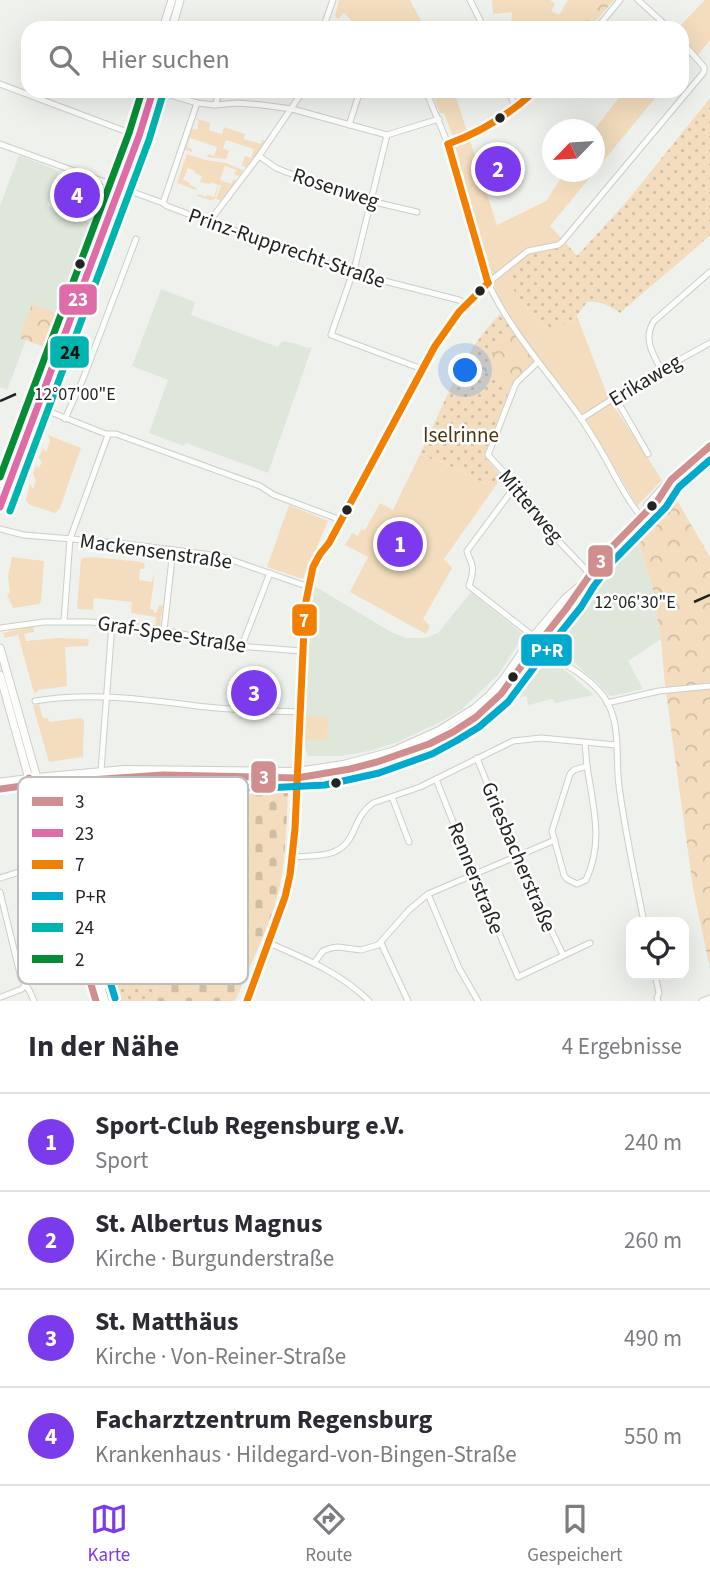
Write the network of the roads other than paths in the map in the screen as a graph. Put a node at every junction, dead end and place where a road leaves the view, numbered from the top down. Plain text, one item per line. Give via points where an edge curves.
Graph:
1 (172, 0) edge
2 (180, 0) edge
3 (333, 0) edge
4 (470, 0) edge
5 (620, 0) edge
6 (638, 0) edge
7 (165, 21) edge
8 (174, 21) edge
9 (326, 21) edge
10 (480, 21) edge
11 (603, 21) edge
12 (661, 21) edge
13 (689, 50) edge
14 (0, 84) edge
15 (689, 90) edge
16 (21, 92) edge
17 (37, 98) edge
18 (142, 98) edge
19 (153, 98) edge
20 (180, 98) edge
21 (218, 98) edge
22 (299, 98) edge
23 (358, 98) edge
24 (429, 98) edge
25 (512, 98) edge
26 (526, 98) edge
27 (683, 98) edge
28 (197, 103) junction
29 (215, 105) junction
30 (515, 107) junction
31 (292, 109) junction
32 (439, 119) junction
33 (349, 125) junction
34 (130, 133) junction
35 (387, 135) junction
36 (0, 144) edge
37 (448, 144) junction
38 (259, 156) junction
39 (115, 186) junction
40 (371, 202) junction
41 (163, 203) junction
42 (417, 212) dead end
43 (209, 222) junction
44 (136, 239) dead end
45 (353, 272) junction
46 (710, 272) edge
47 (488, 283) junction
48 (465, 304) junction
49 (710, 343) edge
50 (538, 362) junction
51 (422, 369) junction
52 (661, 369) junction
53 (615, 397) junction
54 (33, 406) junction
55 (65, 419) junction
56 (582, 419) junction
57 (108, 435) junction
58 (710, 446) edge
59 (648, 454) dead end
60 (0, 484) edge
61 (516, 485) junction
62 (0, 507) edge
63 (641, 516) junction
64 (341, 520) junction
65 (0, 529) edge
66 (70, 539) junction
67 (173, 550) junction
68 (270, 573) junction
69 (590, 574) junction
70 (584, 582) junction
71 (309, 587) junction
72 (64, 621) junction
73 (112, 624) junction
74 (0, 628) edge
75 (164, 630) junction
76 (533, 636) junction
77 (539, 642) junction
78 (243, 646) junction
79 (0, 648) edge
80 (302, 651) junction
81 (0, 675) edge
82 (710, 686) edge
83 (107, 697) junction
84 (35, 701) dead end
85 (607, 703) junction
86 (300, 712) junction
87 (585, 743) junction
88 (616, 745) junction
89 (477, 758) junction
90 (587, 766) junction
91 (101, 771) junction
92 (297, 774) junction
93 (163, 775) joint
94 (33, 777) edge
95 (33, 777) edge
96 (61, 777) edge
97 (120, 777) edge
98 (436, 779) junction
99 (18, 781) edge
100 (0, 782) edge
101 (18, 785) edge
102 (0, 789) edge
103 (392, 797) junction
104 (555, 840) junction
105 (409, 842) dead end
106 (516, 856) junction
107 (293, 857) junction
108 (18, 872) edge
109 (474, 875) junction
110 (0, 878) edge
111 (0, 892) edge
112 (428, 894) junction
113 (2, 909) edge
114 (643, 917) edge
115 (269, 943) junction
116 (381, 943) junction
117 (590, 943) dead end
118 (563, 955) junction
119 (314, 963) junction
120 (18, 967) edge
121 (656, 980) edge
122 (25, 984) joint
123 (91, 984) edge
124 (100, 984) edge
125 (111, 984) edge
126 (101, 988) junction
127 (1, 998) edge
128 (710, 998) edge
129 (657, 999) edge
130 (34, 1001) edge
131 (96, 1001) edge
132 (105, 1001) edge
133 (248, 1001) edge
134 (369, 1001) edge
135 (408, 1001) edge
136 (478, 1001) edge
137 (649, 1001) edge
138 (702, 1001) edge

1 - 7 main road
2 - 8 main road
3 - 9 street
4 - 10 street
5 - 11 street
6 - 12 street
13 - 15 street via 704,72
14 - 16 street
17 - 34 street
18 - 34 main road
19 - 39 main road
20 - 28 street
21 - 29 street
22 - 31 street
23 - 33 street
24 - 32 street
25 - 30 street
26 - 30 street
27 - 47 street via 558,246 528,251
28 - 29 street
28 - 41 street
29 - 31 street
30 - 37 street via 487,128
31 - 33 street
31 - 38 street
32 - 35 street
32 - 37 street
33 - 35 street
34 - 39 main road
35 - 40 street
36 - 39 street, Prinz-Rupprecht-Straße
37 - 47 street
38 - 40 street, Rosenweg via 276,168
38 - 43 street
39 - 41 street, Prinz-Rupprecht-Straße
39 - 54 main road
40 - 42 street, Rosenweg
40 - 45 street
41 - 43 street, Prinz-Rupprecht-Straße
43 - 45 street, Prinz-Rupprecht-Straße
44 - 55 street
45 - 48 street, Prinz-Rupprecht-Straße
45 - 51 street via 331,335
46 - 52 street via 650,326 648,340
47 - 48 street
47 - 50 street
48 - 51 street
49 - 52 street, Erikaweg
50 - 56 street
50 - 61 street, Mitterweg via 517,382 488,456
51 - 64 street
52 - 53 street, Erikaweg
53 - 56 street, Erikaweg
53 - 59 street
54 - 55 street
54 - 60 main road
54 - 62 main road
55 - 57 street
56 - 63 street
57 - 64 street via 260,486
57 - 66 street
58 - 63 street via 666,484
61 - 69 street, Mitterweg via 546,527
61 - 76 street via 467,551 473,572 469,586
63 - 69 street
64 - 71 street via 313,567
65 - 66 street, Mackensenstraße
66 - 67 street, Mackensenstraße
66 - 72 street
67 - 68 street, Mackensenstraße via 229,558
67 - 75 street
68 - 71 street, Mackensenstraße
68 - 78 street
69 - 70 street
70 - 76 street
70 - 77 street
71 - 80 street
72 - 73 street, Graf-Spee-Straße
72 - 74 street, Graf-Spee-Straße
73 - 75 street, Graf-Spee-Straße
73 - 83 street
75 - 78 street, Graf-Spee-Straße
76 - 77 street
76 - 92 street via 489,695 439,730 392,751
77 - 85 street via 596,688
77 - 92 street via 495,700 444,736 372,764
78 - 80 street, Graf-Spee-Straße
79 - 94 main road
80 - 86 street
81 - 95 main road
82 - 85 street
83 - 84 street
83 - 86 street
83 - 91 street
85 - 88 street
86 - 92 street
87 - 88 street
87 - 89 street via 520,739
87 - 90 street
88 - 114 street
89 - 98 street
89 - 106 street, Griesbacherstraße
90 - 104 street via 570,774 552,831
90 - 104 street via 597,845 582,884 572,883 564,875
91 - 92 street
91 - 96 street
92 - 93 street
92 - 107 street
93 - 97 street
98 - 103 street
98 - 109 street, Rennerstraße
99 - 100 main road
101 - 102 main road
103 - 105 street
103 - 107 street via 363,811 341,849
104 - 106 street
106 - 109 street
106 - 118 street, Griesbacherstraße
107 - 115 street
108 - 110 street
109 - 112 street
109 - 118 street, Rennerstraße via 518,977
111 - 113 street
112 - 116 street
112 - 136 street
113 - 120 street
115 - 119 street
115 - 133 street
116 - 119 street via 367,949 331,948
116 - 135 street
117 - 118 street
119 - 134 street
121 - 129 street
122 - 127 street
122 - 130 street
123 - 131 main road
124 - 126 main road
125 - 126 street
126 - 132 main road
128 - 138 street
129 - 137 street

